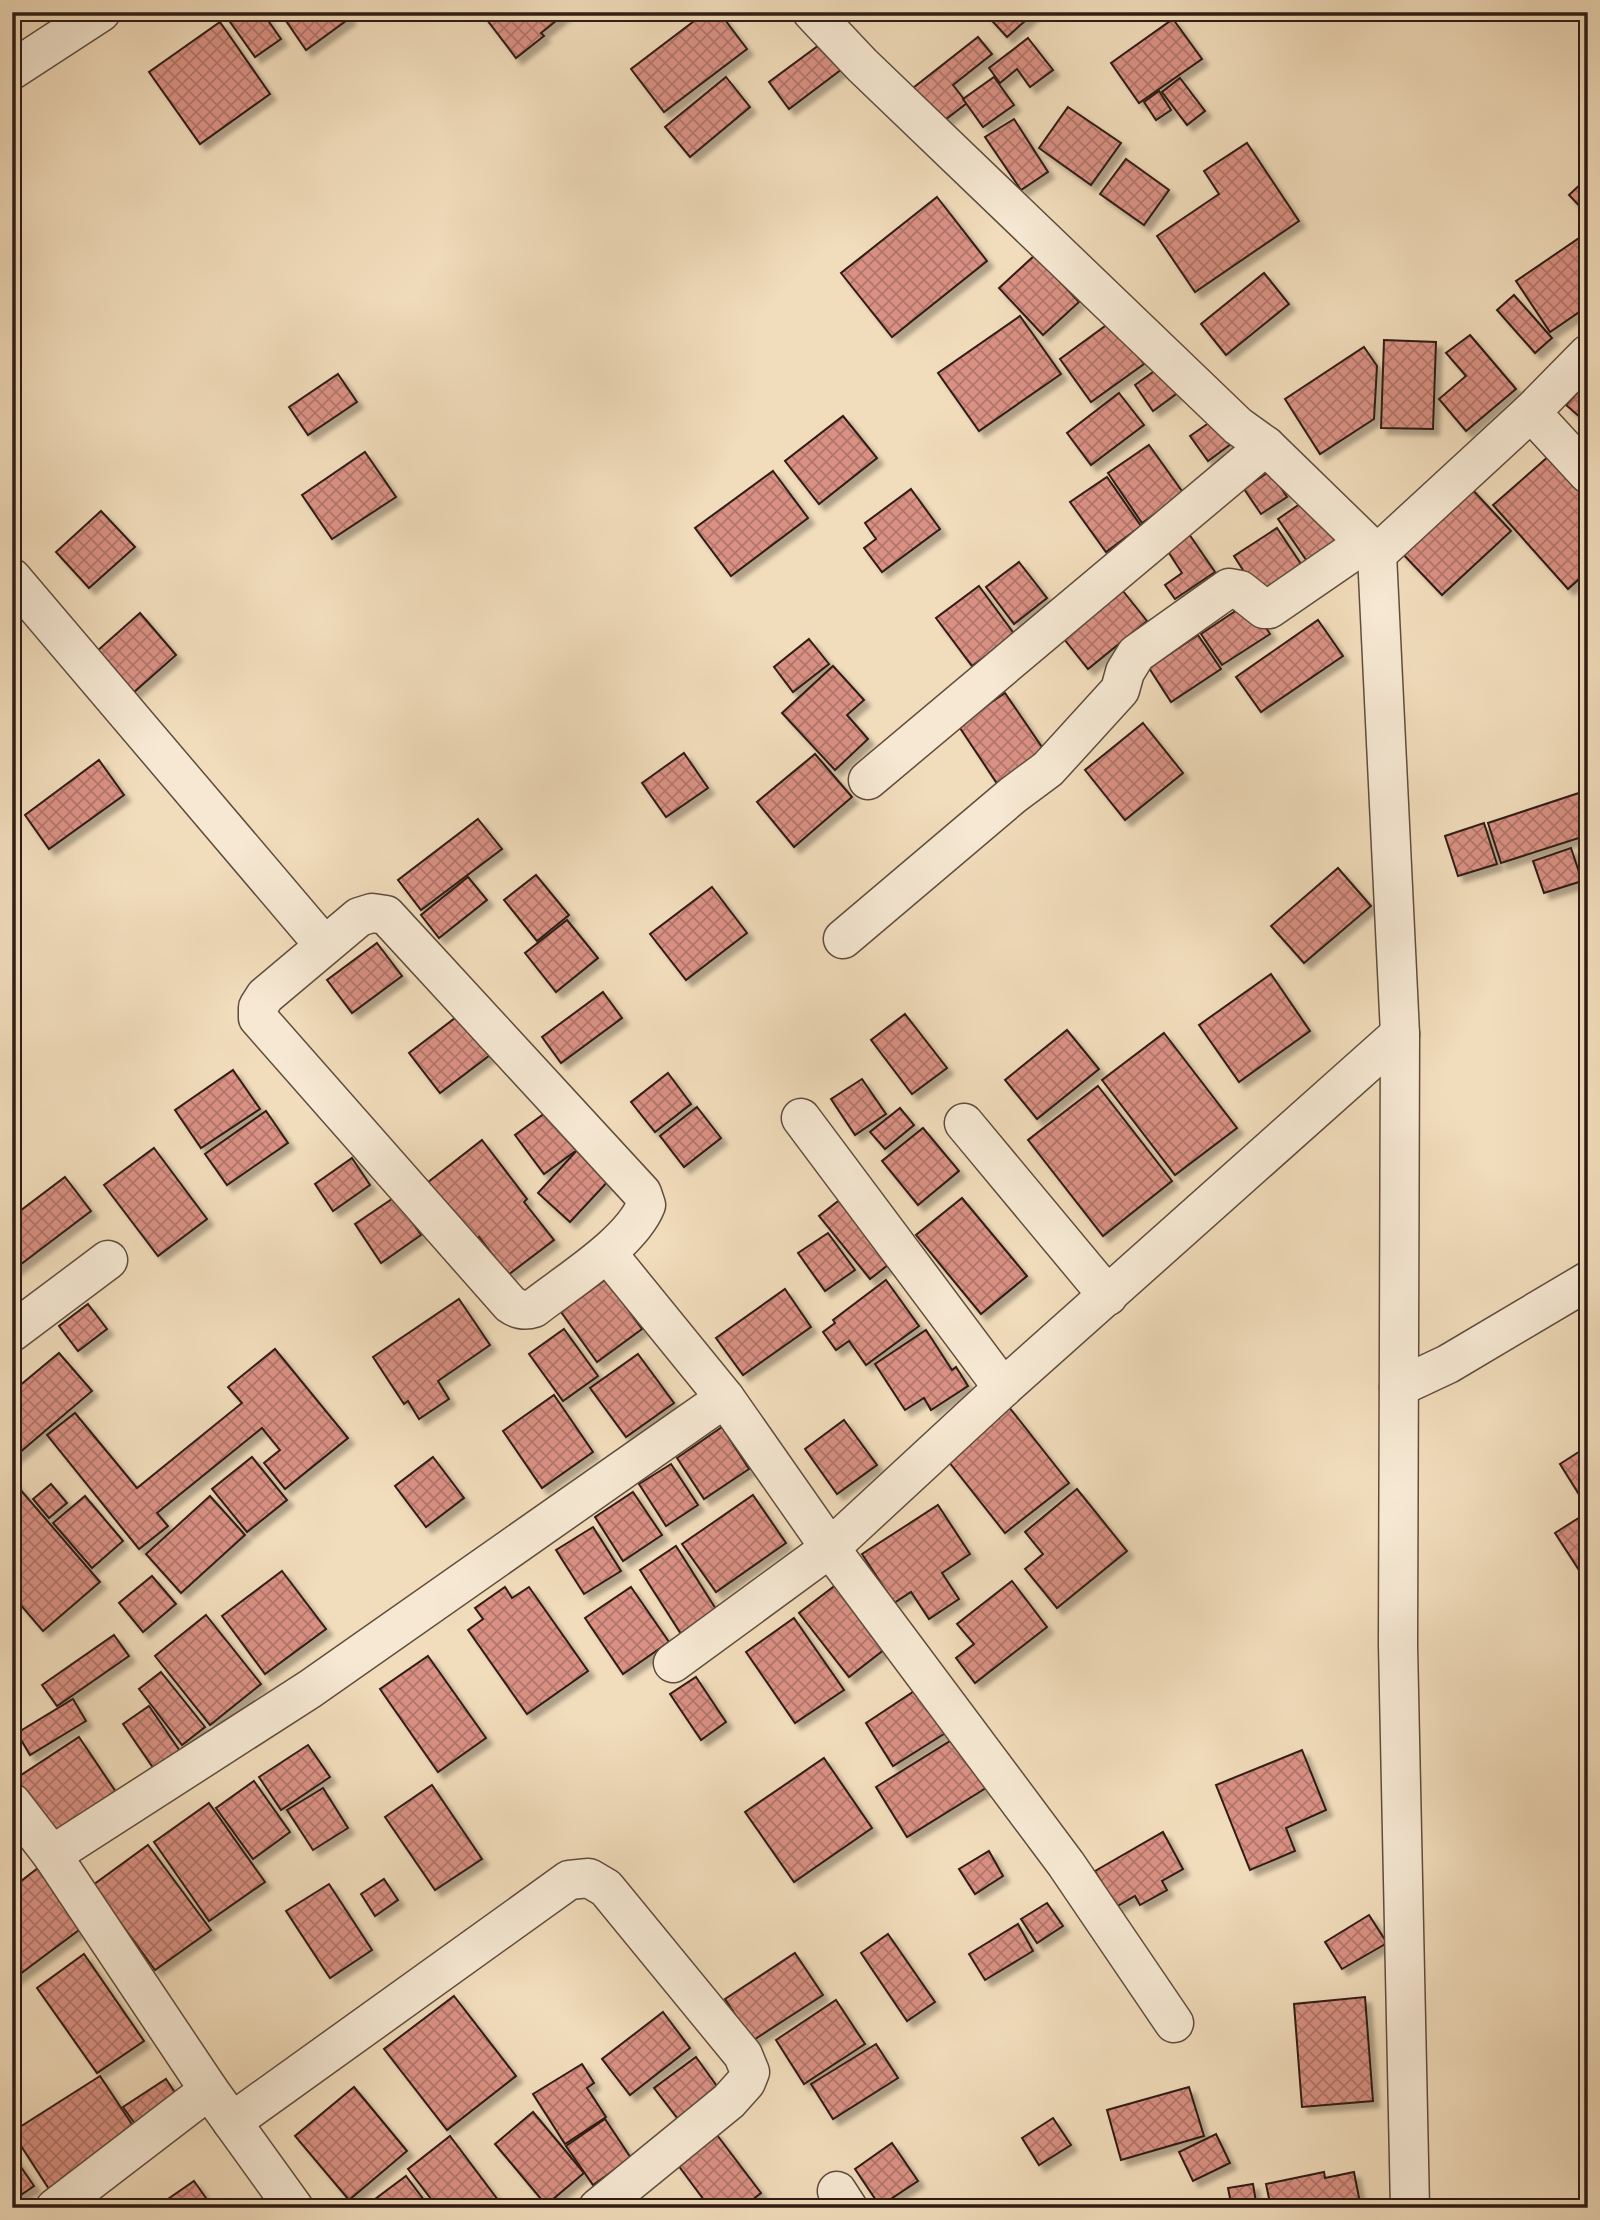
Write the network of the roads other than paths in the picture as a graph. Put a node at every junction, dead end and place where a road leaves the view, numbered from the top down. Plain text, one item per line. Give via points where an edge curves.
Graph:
1 (101, 12) edge
2 (812, 12) edge
3 (12, 70) edge
4 (1588, 354) edge
5 (1531, 412) junction
6 (1266, 446) junction
7 (1588, 474) edge
8 (1371, 549) junction
9 (12, 578) edge
10 (868, 780) dead end
11 (843, 939) dead end
12 (324, 946) junction
13 (1401, 1034) junction
14 (801, 1118) dead end
15 (964, 1123) dead end
16 (607, 1253) junction
17 (108, 1259) dead end
18 (1588, 1281) edge
19 (1108, 1297) junction
20 (12, 1332) edge
21 (1399, 1387) junction
22 (1003, 1388) junction
23 (725, 1398) junction
24 (830, 1548) junction
25 (673, 1663) dead end
26 (12, 1803) edge
27 (52, 1855) junction
28 (1174, 2023) dead end
29 (209, 2090) junction
30 (232, 2122) junction
31 (55, 2208) edge
32 (294, 2208) edge
33 (598, 2208) edge
34 (1410, 2208) edge

1 - 3 street
2 - 6 street via 1238,426
4 - 5 street
5 - 7 street
5 - 8 street
6 - 8 street
6 - 10 street
8 - 11 street via 1269,610 1240,590 1229,588 1136,654 1120,690 1048,769
8 - 13 street
9 - 12 street
12 - 16 street via 359,917 386,915 642,1193 646,1205 641,1217
12 - 16 street via 265,996 258,1018 510,1304 516,1309 534,1308
13 - 19 street
13 - 21 street
14 - 22 street
15 - 19 street
16 - 23 street
17 - 20 street
18 - 21 street via 1448,1364
19 - 22 street
21 - 34 street via 1398,1645
22 - 24 street
23 - 24 street
23 - 27 street via 310,1689
24 - 25 street
24 - 28 street via 1066,1864
26 - 27 street
27 - 29 street
29 - 30 street
29 - 31 street
30 - 32 street
30 - 33 street via 569,1880 589,1878 606,1888 743,2056 750,2072 729,2101

